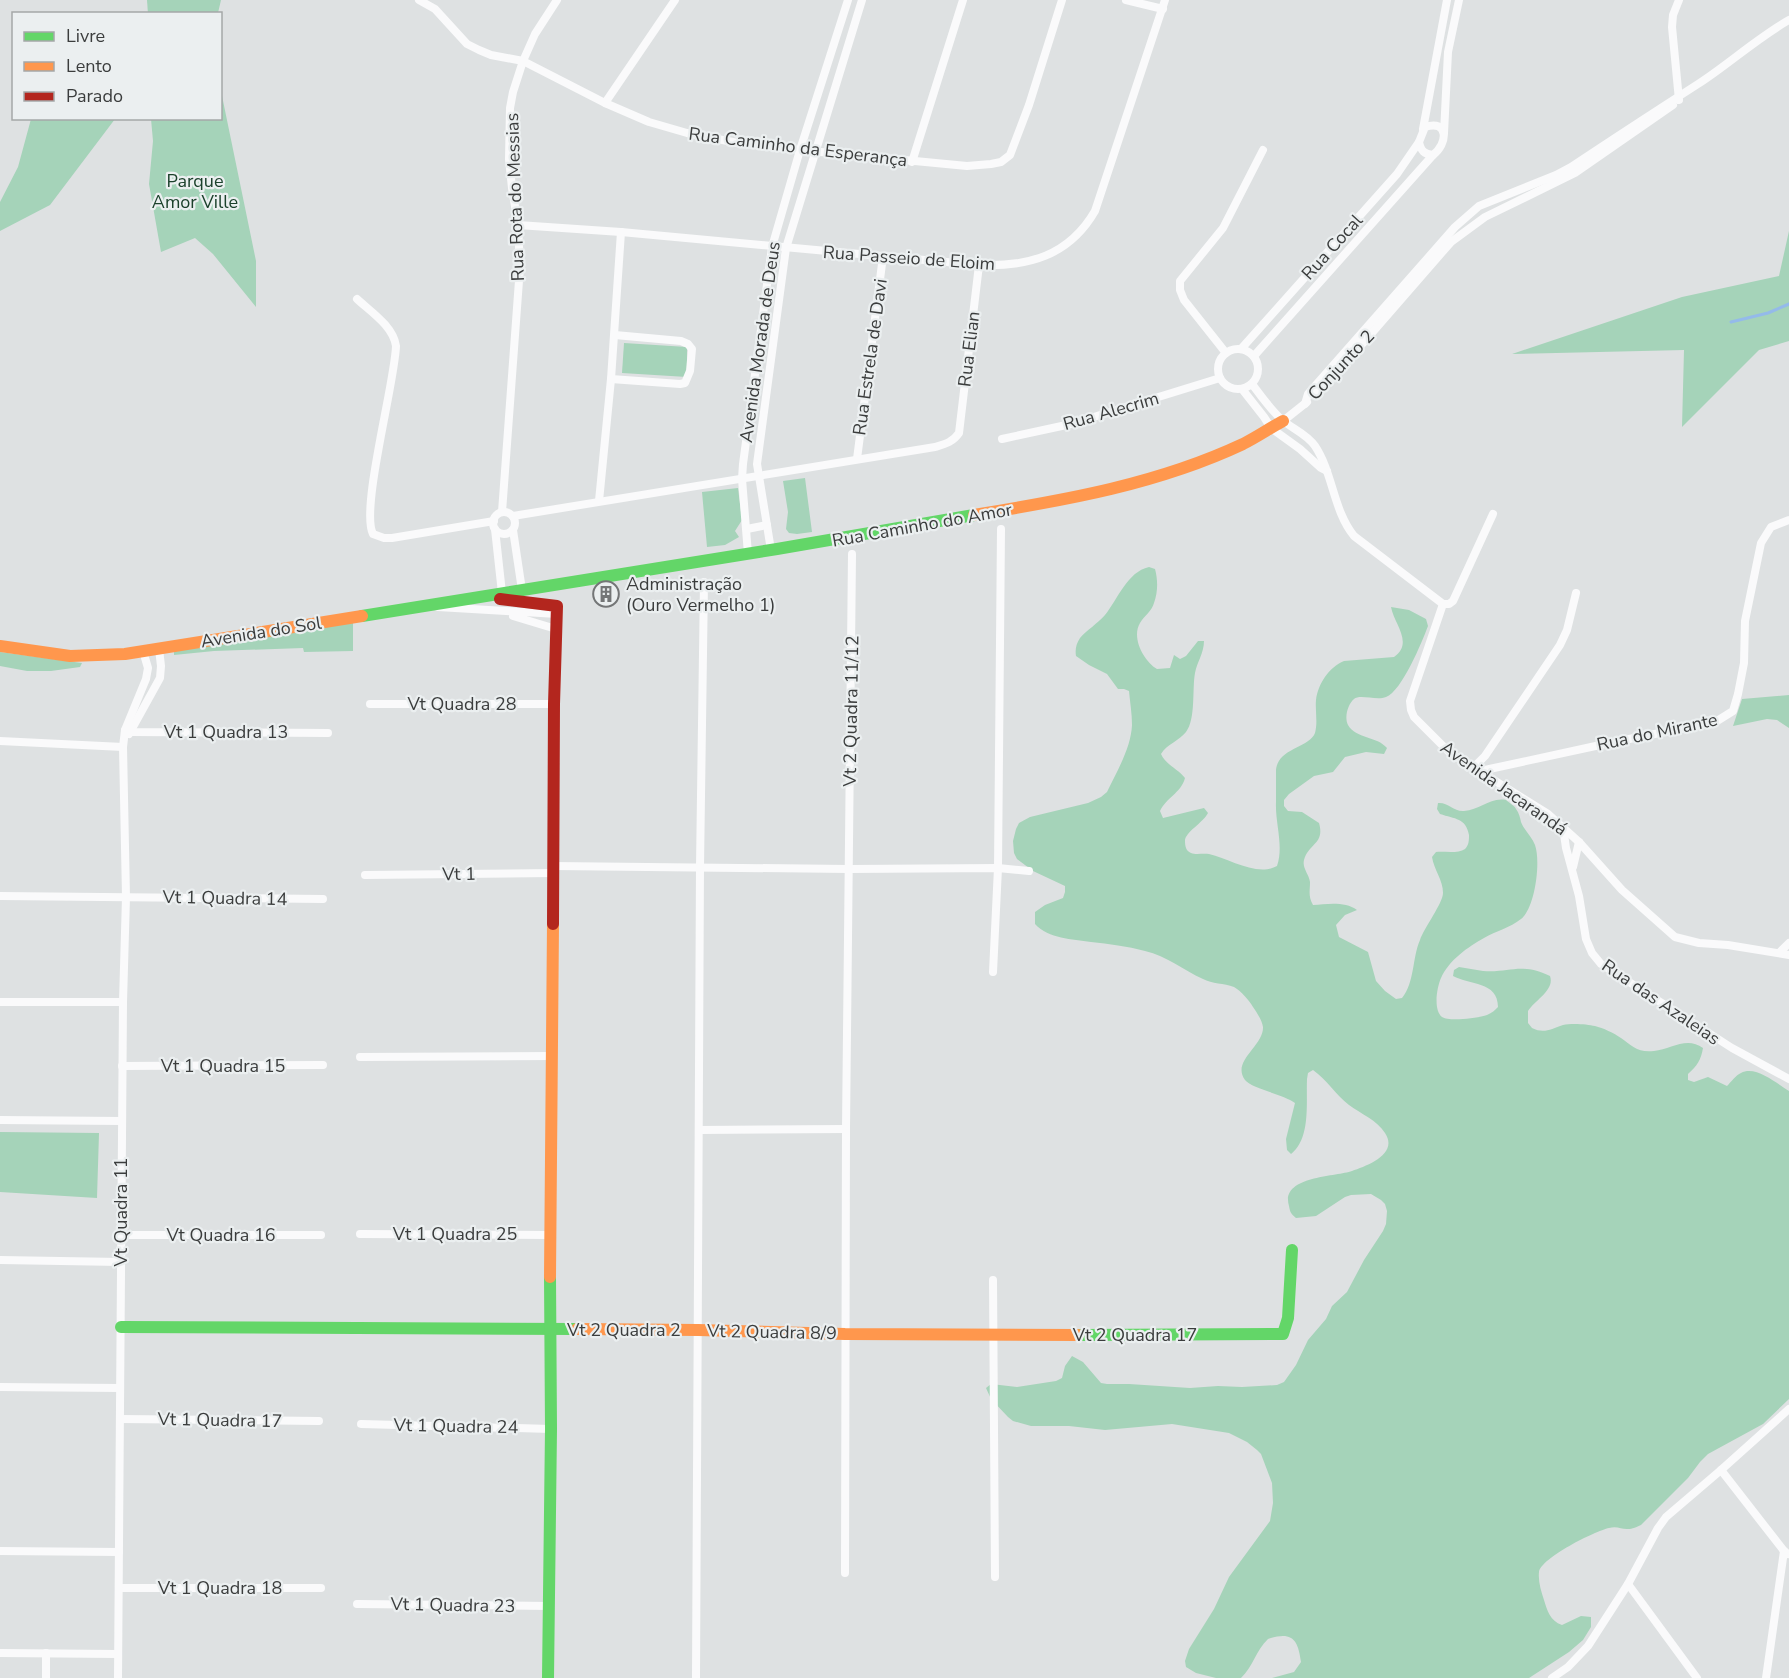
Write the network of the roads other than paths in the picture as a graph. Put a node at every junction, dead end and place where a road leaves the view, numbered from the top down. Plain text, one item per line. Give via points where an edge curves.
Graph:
1 (420, 0) edge
2 (557, 0) edge
3 (675, 0) edge
4 (848, 0) edge
5 (862, 0) edge
6 (963, 0) edge
7 (1062, 0) edge
8 (1126, 0) edge
9 (1447, 0) edge
10 (1459, 0) edge
11 (1678, 0) edge
12 (1164, 4) edge
13 (1789, 20) edge
14 (523, 61) junction
15 (1679, 98) junction
16 (605, 103) junction
17 (1423, 129) junction
18 (1444, 133) junction
19 (1419, 142) junction
20 (800, 150) junction
21 (1263, 150) dead end
22 (815, 152) junction
23 (1433, 155) junction
24 (912, 162) junction
25 (518, 225) junction
26 (621, 232) junction
27 (772, 247) junction
28 (786, 248) junction
29 (883, 256) junction
30 (978, 265) junction
31 (357, 299) dead end
32 (615, 335) junction
33 (1241, 349) junction
34 (1226, 353) junction
35 (1254, 356) junction
36 (1220, 378) junction
37 (611, 379) junction
38 (1252, 384) junction
39 (1242, 389) junction
40 (1305, 404) joint
41 (1283, 421) junction
42 (1271, 428) junction
43 (1002, 439) dead end
44 (857, 459) junction
45 (1324, 470) junction
46 (759, 476) junction
47 (742, 478) junction
48 (599, 501) junction
49 (502, 512) junction
50 (1493, 514) dead end
51 (513, 516) junction
52 (1789, 520) edge
53 (494, 525) junction
54 (767, 525) junction
55 (747, 529) junction
56 (1001, 529) dead end
57 (513, 530) junction
58 (771, 550) junction
59 (748, 554) junction
60 (852, 554) dead end
61 (704, 582) dead end
62 (522, 590) junction
63 (502, 593) junction
64 (1576, 593) dead end
65 (460, 600) junction
66 (1443, 604) junction
67 (420, 606) junction
68 (557, 610) junction
69 (483, 611) junction
70 (556, 628) junction
71 (0, 646) edge
72 (159, 649) junction
73 (143, 651) junction
74 (160, 678) junction
75 (147, 679) junction
76 (370, 704) dead end
77 (554, 704) junction
78 (328, 733) dead end
79 (126, 737) junction
80 (0, 741) edge
81 (1477, 769) junction
82 (1563, 827) junction
83 (1579, 842) junction
84 (700, 867) junction
85 (998, 868) junction
86 (849, 869) junction
87 (553, 870) junction
88 (1573, 870) junction
89 (1029, 871) dead end
90 (365, 875) dead end
91 (0, 896) edge
92 (126, 897) junction
93 (323, 899) dead end
94 (1789, 942) edge
95 (1780, 952) junction
96 (1789, 955) edge
97 (993, 972) dead end
98 (0, 1002) edge
99 (123, 1002) junction
100 (360, 1056) dead end
101 (553, 1056) junction
102 (324, 1065) dead end
103 (122, 1066) junction
104 (1789, 1079) edge
105 (0, 1120) edge
106 (122, 1120) junction
107 (846, 1129) junction
108 (699, 1130) junction
109 (360, 1234) dead end
110 (121, 1235) junction
111 (321, 1235) dead end
112 (550, 1235) junction
113 (1292, 1251) dead end
114 (0, 1260) edge
115 (121, 1262) junction
116 (993, 1280) dead end
117 (121, 1327) junction
118 (550, 1329) junction
119 (698, 1330) junction
120 (845, 1334) junction
121 (994, 1334) junction
122 (0, 1387) edge
123 (120, 1388) junction
124 (1789, 1409) edge
125 (120, 1419) junction
126 (319, 1421) dead end
127 (361, 1424) dead end
128 (551, 1429) junction
129 (1721, 1470) junction
130 (0, 1551) edge
131 (119, 1552) junction
132 (1787, 1553) edge
133 (845, 1574) dead end
134 (995, 1577) dead end
135 (1628, 1584) junction
136 (118, 1588) junction
137 (321, 1588) dead end
138 (357, 1604) dead end
139 (549, 1606) junction
140 (0, 1653) edge
141 (46, 1653) junction
142 (118, 1654) junction
143 (45, 1678) edge
144 (118, 1678) edge
145 (548, 1678) edge
146 (696, 1678) edge
147 (1552, 1678) edge
148 (1697, 1678) edge
149 (1766, 1678) edge

1 - 14 street, Rua Caminho da Esperança via 435,9 467,44 491,55
2 - 14 street, Rua Rota do Messias
3 - 16 street
4 - 20 street, Avenida Morada de Deus
5 - 22 street, Avenida Morada de Deus
6 - 24 street
7 - 24 street, Rua Caminho da Esperança via 1011,154 1001,162 979,166
8 - 12 street
9 - 17 street
10 - 18 street via 1448,52
11 - 15 street via 1672,27
12 - 30 street, Rua Passeio de Eloim via 1100,201 1086,227 1067,245 1042,257 1010,265
13 - 15 street, Conjunto 2
14 - 16 street, Rua Caminho da Esperança
14 - 25 street, Rua Rota do Messias via 513,92 508,142
15 - 40 street, Conjunto 2 via 1622,142 1573,170 1471,211 1350,358
16 - 20 street, Rua Caminho da Esperança via 687,134
17 - 18 street via 1438,125
17 - 19 street
18 - 23 street via 1441,148
19 - 23 street via 1420,150
19 - 33 street, Rua Cocal via 1397,174
20 - 22 street, Rua Caminho da Esperança
20 - 27 street, Avenida Morada de Deus
21 - 34 street via 1223,228 1180,281 1184,300
22 - 24 street, Rua Caminho da Esperança
22 - 28 street, Avenida Morada de Deus
23 - 35 street, Rua Cocal
25 - 26 street, Rua Passeio de Eloim
25 - 49 street, Rua Rota do Messias via 520,267
26 - 27 street, Rua Passeio de Eloim
26 - 32 street
27 - 28 street, Rua Passeio de Eloim
27 - 47 street, Avenida Morada de Deus
28 - 29 street, Rua Passeio de Eloim
28 - 46 street, Avenida Morada de Deus via 757,464
29 - 30 street, Rua Passeio de Eloim
29 - 44 street, Rua Estrela de Davi
30 - 44 street, Rua Elian via 959,433 955,439 935,447
31 - 53 street via 390,329 396,346 369,523 373,534 392,538
32 - 37 street
32 - 37 street via 688,344 692,349 690,371 685,383 680,384
33 - 34 street
33 - 35 street
34 - 36 street via 1220,360
35 - 38 street via 1258,368
36 - 39 street via 1225,385
36 - 43 street, Rua Alecrim via 1071,424
37 - 48 street
38 - 39 street
38 - 41 street
39 - 42 street
40 - 41 street, Rua Caminho do Amor
41 - 42 street, Rua Caminho do Amor
41 - 45 street via 1314,445
42 - 45 street
42 - 58 street, Rua Caminho do Amor via 1222,452 1105,492
44 - 46 street
45 - 66 street via 1354,536
46 - 47 street
46 - 54 street, Avenida Morada de Deus
47 - 48 street
47 - 55 street, Avenida Morada de Deus
48 - 51 street
49 - 51 street
49 - 53 street via 495,517
50 - 66 street via 1454,601
51 - 57 street
52 - 81 street, Rua do Mirante via 1771,527 1761,543 1733,711 1705,724
53 - 57 street via 504,534
53 - 63 street
54 - 55 street
54 - 58 street, Avenida Morada de Deus
55 - 59 street, Avenida Morada de Deus
56 - 85 street
57 - 62 street
58 - 59 street, Rua Caminho do Amor
59 - 62 street, Rua Caminho do Amor
60 - 86 street, Vt 2 Quadra 11/12
61 - 84 street
62 - 63 street, Avenida do Sol
63 - 65 street, Avenida do Sol
64 - 81 street via 1568,630 1560,645
65 - 67 street, Avenida do Sol
65 - 68 street via 505,599
66 - 81 street, Avenida Jacarandá via 1410,701 1411,710 1443,746
67 - 69 street
67 - 72 street, Avenida do Sol
68 - 69 street
68 - 70 street
69 - 70 street
70 - 77 street
71 - 73 street, Avenida do Sol via 70,657
72 - 73 street, Avenida do Sol
72 - 74 street
73 - 75 street
74 - 75 street
74 - 79 street
75 - 79 street
76 - 77 street, Vt Quadra 28
77 - 87 street
78 - 79 street, Vt 1 Quadra 13
79 - 80 street
79 - 92 street, Vt Quadra 11
81 - 82 street, Avenida Jacarandá
82 - 83 street, Avenida Jacarandá
82 - 88 street
83 - 88 street, Rua das Azaleias
83 - 95 street, Avenida Jacarandá via 1622,890 1675,937
84 - 86 street, Vt 1
84 - 87 street, Vt 1
84 - 108 street
85 - 86 street, Vt 1
85 - 89 street, Vt 1
85 - 97 street
86 - 107 street, Vt 2 Quadra 11/12
87 - 90 street, Vt 1
87 - 101 street
88 - 104 street, Rua das Azaleias via 1586,939 1601,964 1732,1048
91 - 92 street, Vt 1 Quadra 14
92 - 93 street, Vt 1 Quadra 14
92 - 99 street, Vt Quadra 11
94 - 95 street
95 - 96 street, Avenida Jacarandá
98 - 99 street
99 - 103 street, Vt Quadra 11
100 - 101 street
101 - 112 street
102 - 103 street, Vt 1 Quadra 15
103 - 106 street, Vt Quadra 11
105 - 106 street
106 - 110 street, Vt Quadra 11
107 - 108 street
107 - 120 street, Vt 2 Quadra 11/12
108 - 119 street
109 - 112 street, Vt 1 Quadra 25
110 - 111 street, Vt Quadra 16
110 - 115 street, Vt Quadra 11
112 - 118 street
113 - 121 street, Vt 2 Quadra 17 via 1288,1318 1283,1334
114 - 115 street
115 - 117 street, Vt Quadra 11
116 - 121 street
117 - 118 street, Vt 2 Quadra 2
117 - 123 street, Vt Quadra 11
118 - 119 street, Vt 2 Quadra 2
118 - 128 street
119 - 120 street, Vt 2 Quadra 8/9
119 - 146 street
120 - 121 street, Vt 2 Quadra 8/9
120 - 133 street, Vt 2 Quadra 11/12
121 - 134 street
122 - 123 street
123 - 125 street, Vt Quadra 11
124 - 129 street
125 - 126 street, Vt 1 Quadra 17
125 - 131 street, Vt Quadra 11
127 - 128 street, Vt 1 Quadra 24
128 - 139 street
129 - 132 street
129 - 135 street via 1666,1517
130 - 131 street
131 - 136 street, Vt Quadra 11
132 - 149 street
135 - 147 street via 1588,1646
135 - 148 street
136 - 137 street, Vt 1 Quadra 18
136 - 142 street, Vt Quadra 11
138 - 139 street, Vt 1 Quadra 23
139 - 145 street
140 - 141 street
141 - 142 street
141 - 143 street
142 - 144 street, Vt Quadra 11

